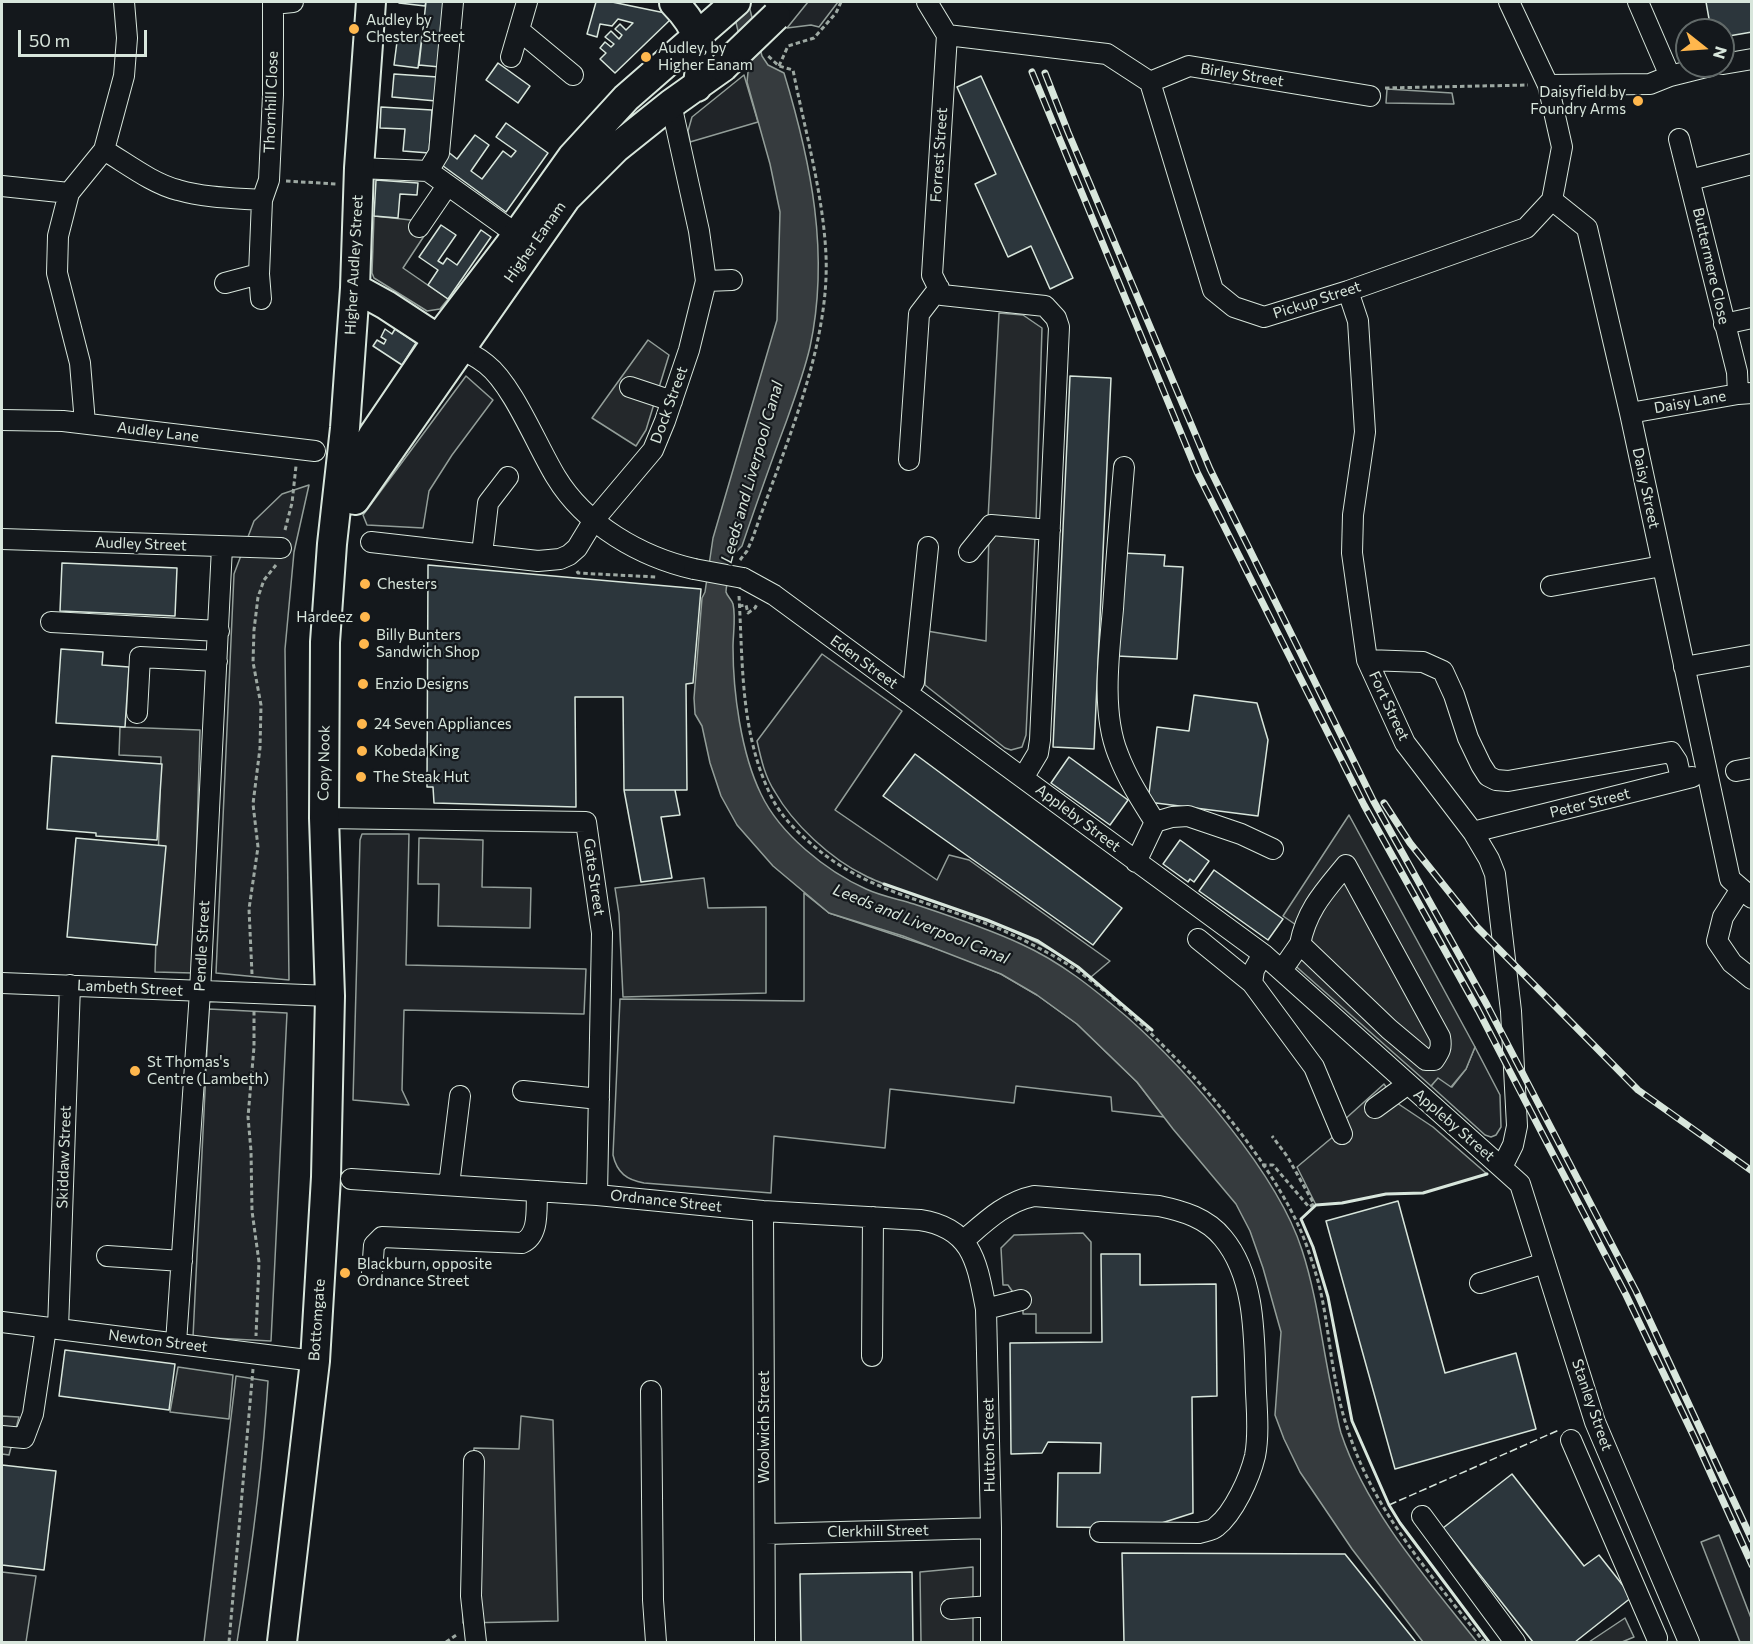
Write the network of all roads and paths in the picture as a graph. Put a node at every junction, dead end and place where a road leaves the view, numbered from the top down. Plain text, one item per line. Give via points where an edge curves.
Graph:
1 (124, 2) edge
2 (293, 2) edge
3 (371, 2) edge
4 (453, 2) edge
5 (527, 2) edge
6 (842, 2) edge
7 (927, 2) edge
8 (1509, 2) edge
9 (1638, 2) edge
10 (273, 3) edge
11 (705, 5) edge
12 (782, 9) edge
13 (520, 31) junction
14 (697, 35) junction
15 (947, 35) junction
16 (764, 46) dead end
17 (511, 57) dead end
18 (1752, 59) edge
19 (1735, 62) edge
20 (779, 66) junction
21 (573, 75) dead end
22 (1675, 75) edge
23 (1670, 76) junction
24 (1150, 82) junction
25 (1548, 84) junction
26 (697, 87) junction
27 (1370, 96) joint
28 (671, 104) junction
29 (1679, 139) dead end
30 (104, 150) junction
31 (1752, 164) edge
32 (428, 171) junction
33 (359, 177) junction
34 (269, 180) junction
35 (1690, 180) junction
36 (2, 186) edge
37 (447, 186) junction
38 (69, 193) junction
39 (262, 200) junction
40 (1551, 200) junction
41 (419, 227) dead end
42 (525, 240) junction
43 (259, 274) junction
44 (732, 280) dead end
45 (706, 281) junction
46 (935, 282) junction
47 (225, 283) dead end
48 (355, 288) junction
49 (1348, 291) junction
50 (261, 299) dead end
51 (1752, 318) edge
52 (1724, 324) junction
53 (450, 344) junction
54 (630, 387) dead end
55 (1745, 394) edge
56 (672, 401) junction
57 (1630, 413) junction
58 (2, 420) edge
59 (85, 423) junction
60 (307, 450) joint
61 (909, 460) dead end
62 (1124, 467) dead end
63 (508, 477) dead end
64 (335, 517) junction
65 (594, 520) junction
66 (1050, 530) junction
67 (2, 539) edge
68 (371, 543) dead end
69 (222, 547) junction
70 (928, 547) dead end
71 (281, 548) junction
72 (969, 552) dead end
73 (482, 554) junction
74 (569, 555) junction
75 (1662, 566) junction
76 (694, 569) junction
77 (739, 579) junction
78 (1551, 586) dead end
79 (51, 622) dead end
80 (219, 631) junction
81 (1752, 655) edge
82 (1367, 660) junction
83 (217, 661) junction
84 (1684, 667) junction
85 (907, 693) junction
86 (137, 713) dead end
87 (1707, 774) junction
88 (1023, 778) junction
89 (1681, 779) junction
90 (324, 818) junction
91 (1155, 822) junction
92 (1473, 832) junction
93 (1273, 849) dead end
94 (1136, 862) junction
95 (1746, 894) edge
96 (1198, 939) dead end
97 (1300, 944) junction
98 (1263, 954) junction
99 (1281, 970) junction
100 (1752, 979) edge
101 (1252, 982) junction
102 (2, 983) edge
103 (69, 985) junction
104 (200, 992) junction
105 (254, 993) junction
106 (330, 996) junction
107 (1408, 1084) junction
108 (523, 1091) dead end
109 (460, 1096) dead end
110 (598, 1099) junction
111 (1375, 1108) dead end
112 (1342, 1134) dead end
113 (1272, 1136) dead end
114 (1262, 1165) junction
115 (1502, 1167) junction
116 (351, 1179) dead end
117 (449, 1185) junction
118 (537, 1191) junction
119 (597, 1195) junction
120 (763, 1211) junction
121 (873, 1217) junction
122 (967, 1245) junction
123 (107, 1256) dead end
124 (182, 1261) junction
125 (1545, 1263) junction
126 (372, 1273) dead end
127 (1480, 1284) dead end
128 (1021, 1300) dead end
129 (986, 1309) junction
130 (2, 1322) edge
131 (52, 1329) junction
132 (176, 1343) junction
133 (253, 1352) junction
134 (872, 1356) dead end
135 (315, 1360) junction
136 (651, 1391) dead end
137 (2, 1436) edge
138 (1570, 1440) dead end
139 (474, 1461) dead end
140 (1422, 1516) dead end
141 (991, 1528) junction
142 (1100, 1532) dead end
143 (765, 1534) junction
144 (990, 1606) junction
145 (951, 1609) dead end
146 (1685, 1635) edge
147 (1652, 1640) edge
148 (229, 1642) edge
149 (282, 1642) edge
150 (476, 1642) edge
151 (656, 1642) edge
152 (765, 1642) edge
153 (991, 1642) edge
154 (1485, 1642) edge
155 (1515, 1642) edge

1 - 30 street via 124,76
2 - 10 street, Thornhill Close
3 - 33 highway, Higher Audley Street
4 - 32 street via 439,153
5 - 13 street
6 - 20 path via 814,38 788,46
7 - 15 street
8 - 25 street
9 - 23 street
10 - 34 street, Thornhill Close
11 - 14 highway, Higher Eanam
11 - 14 highway via 685,14
12 - 26 highway, Higher Eanam, bridge
13 - 17 street
13 - 21 street
14 - 26 highway via 701,59
14 - 42 highway, Higher Eanam via 626,98 572,158
15 - 24 street via 1107,54
15 - 46 street, Forrest Street
16 - 20 path
18 - 19 street
20 - 77 path via 793,70 823,213 823,305 814,363
22 - 23 street
23 - 25 street via 1650,84
24 - 27 street, Birley Street via 1189,66
24 - 49 street, Pickup Street via 1213,290 1234,308 1264,316
25 - 27 path via 1387,88
25 - 40 street via 1562,147
26 - 28 highway, Higher Eanam
28 - 42 highway, Higher Eanam via 616,148
28 - 45 street, Dock Street
29 - 35 street, Buttermere Close
30 - 38 street
30 - 39 street via 176,190 216,198
31 - 35 street
32 - 33 street
32 - 37 street
33 - 34 path
33 - 48 highway, Higher Audley Street
34 - 39 street, Thornhill Close
35 - 52 street, Buttermere Close
36 - 38 street
37 - 41 street
37 - 42 street
38 - 59 street via 58,236 57,273 80,363
39 - 43 street, Thornhill Close
40 - 49 street, Pickup Street via 1526,228
40 - 57 street, Daisy Street via 1587,228
42 - 53 highway, Higher Eanam
43 - 47 street
43 - 50 street, Thornhill Close
44 - 45 street
45 - 56 street, Dock Street
46 - 61 street via 919,314
46 - 66 street, Appleby Street via 942,295 1045,306 1056,318 1059,327
48 - 53 highway
48 - 64 highway, Higher Audley Street
49 - 82 street, Fort Street via 1358,321 1365,432 1353,515 1352,553
51 - 52 street
52 - 55 street, Buttermere Close
53 - 64 highway, Higher Eanam via 373,435
53 - 65 street via 487,365 505,385 557,479
54 - 56 street
55 - 57 street, Daisy Lane
56 - 65 street, Dock Street via 653,450
57 - 75 street, Daisy Street
58 - 59 street, Audley Lane
59 - 60 street, Audley Lane
60 - 71 path
62 - 91 street via 1110,642 1111,730 1134,788
63 - 73 street via 488,503
64 - 90 highway, Copy Nook via 325,642
65 - 74 street, Dock Street
65 - 76 street, Eden Street via 644,553
66 - 72 street via 991,525
66 - 88 street, Appleby Street via 1040,740 1038,753
67 - 69 street, Audley Street
68 - 73 street
69 - 71 street, Audley Street
69 - 80 street, Pendle Street
70 - 85 street via 914,682
71 - 105 path via 258,597 254,630 253,662 261,705 253,804 258,847 249,909
73 - 74 street via 549,561
74 - 76 path via 578,573 677,578
75 - 78 street
75 - 84 street, Daisy Street
76 - 77 street, Eden Street, bridge
77 - 85 street, Eden Street via 774,595
77 - 114 path via 741,667 748,729 773,800 791,825 860,879 983,922 1076,970 1116,1001 1191,1074
79 - 80 street
80 - 83 street, Pendle Street
81 - 84 street
82 - 89 street via 1423,662 1443,670 1481,765 1496,780 1671,752
82 - 92 street, Fort Street via 1405,743
83 - 86 street via 140,657
83 - 104 street, Pendle Street
84 - 87 street, Daisy Street
85 - 88 street, Eden Street
87 - 89 street, Peter Street
87 - 95 street, Daisy Street via 1730,879
88 - 94 street, Appleby Street
89 - 92 street, Peter Street
90 - 106 highway, Copy Nook
90 - 110 street, Gate Street via 586,822 602,933
91 - 93 street via 1188,816
91 - 94 street
92 - 115 street, Fort Street via 1495,874 1511,1011 1516,1126 1513,1145
94 - 98 street, Appleby Street
95 - 100 street via 1723,917 1717,941 1732,963
96 - 101 street
97 - 97 street via 1411,1048 1426,1060 1434,1060 1442,1047 1440,1037 1346,865 1317,901 1304,925
97 - 99 street
98 - 99 street, Appleby Street
98 - 101 street
99 - 107 street, Appleby Street
101 - 112 street via 1314,1067
102 - 103 street, Lambeth Street
103 - 104 street, Lambeth Street
103 - 131 street, Skiddaw Street
104 - 105 street, Lambeth Street
104 - 124 street, Pendle Street
105 - 106 street, Lambeth Street
105 - 133 path via 248,1117 252,1211 259,1262
106 - 135 highway, Bottomgate via 326,1177
107 - 111 street
107 - 115 street, Appleby Street
108 - 110 street
109 - 117 street
110 - 119 street, Gate Street
113 - 114 path via 1314,1204 1309,1207 1273,1165
114 - 154 path via 1300,1230 1318,1282 1335,1383 1357,1455 1394,1524
115 - 125 street, Stanley Street via 1523,1189
116 - 117 street, Ordnance Street
117 - 118 street, Ordnance Street
118 - 119 street, Ordnance Street
118 - 126 street via 534,1233 529,1240 522,1243 382,1237 374,1245
119 - 120 street, Ordnance Street
120 - 121 street, Ordnance Street
120 - 143 street, Woolwich Street
121 - 122 street, Ordnance Street via 933,1222 951,1230
121 - 134 street
122 - 129 street, Hutton Street via 980,1278
122 - 142 street via 995,1213 1021,1198 1034,1196 1179,1210 1211,1226 1233,1253 1250,1301 1254,1338 1256,1452 1246,1482 1215,1529 1199,1533
123 - 124 street
124 - 132 street, Pendle Street
125 - 127 street
125 - 146 street, Stanley Street via 1595,1422
128 - 129 street
129 - 141 street, Hutton Street
130 - 131 street, Newton Street
131 - 132 street, Newton Street
131 - 137 street, Skiddaw Street via 24,1438
132 - 133 street, Newton Street
133 - 135 street, Newton Street
133 - 148 path
135 - 149 highway, Bottomgate
136 - 151 street
138 - 147 street
139 - 150 street via 471,1596
140 - 155 street
141 - 143 street, Clerkhill Street
141 - 144 street, Hutton Street
143 - 152 street, Woolwich Street
144 - 145 street
144 - 153 street, Hutton Street
146 - 147 street

